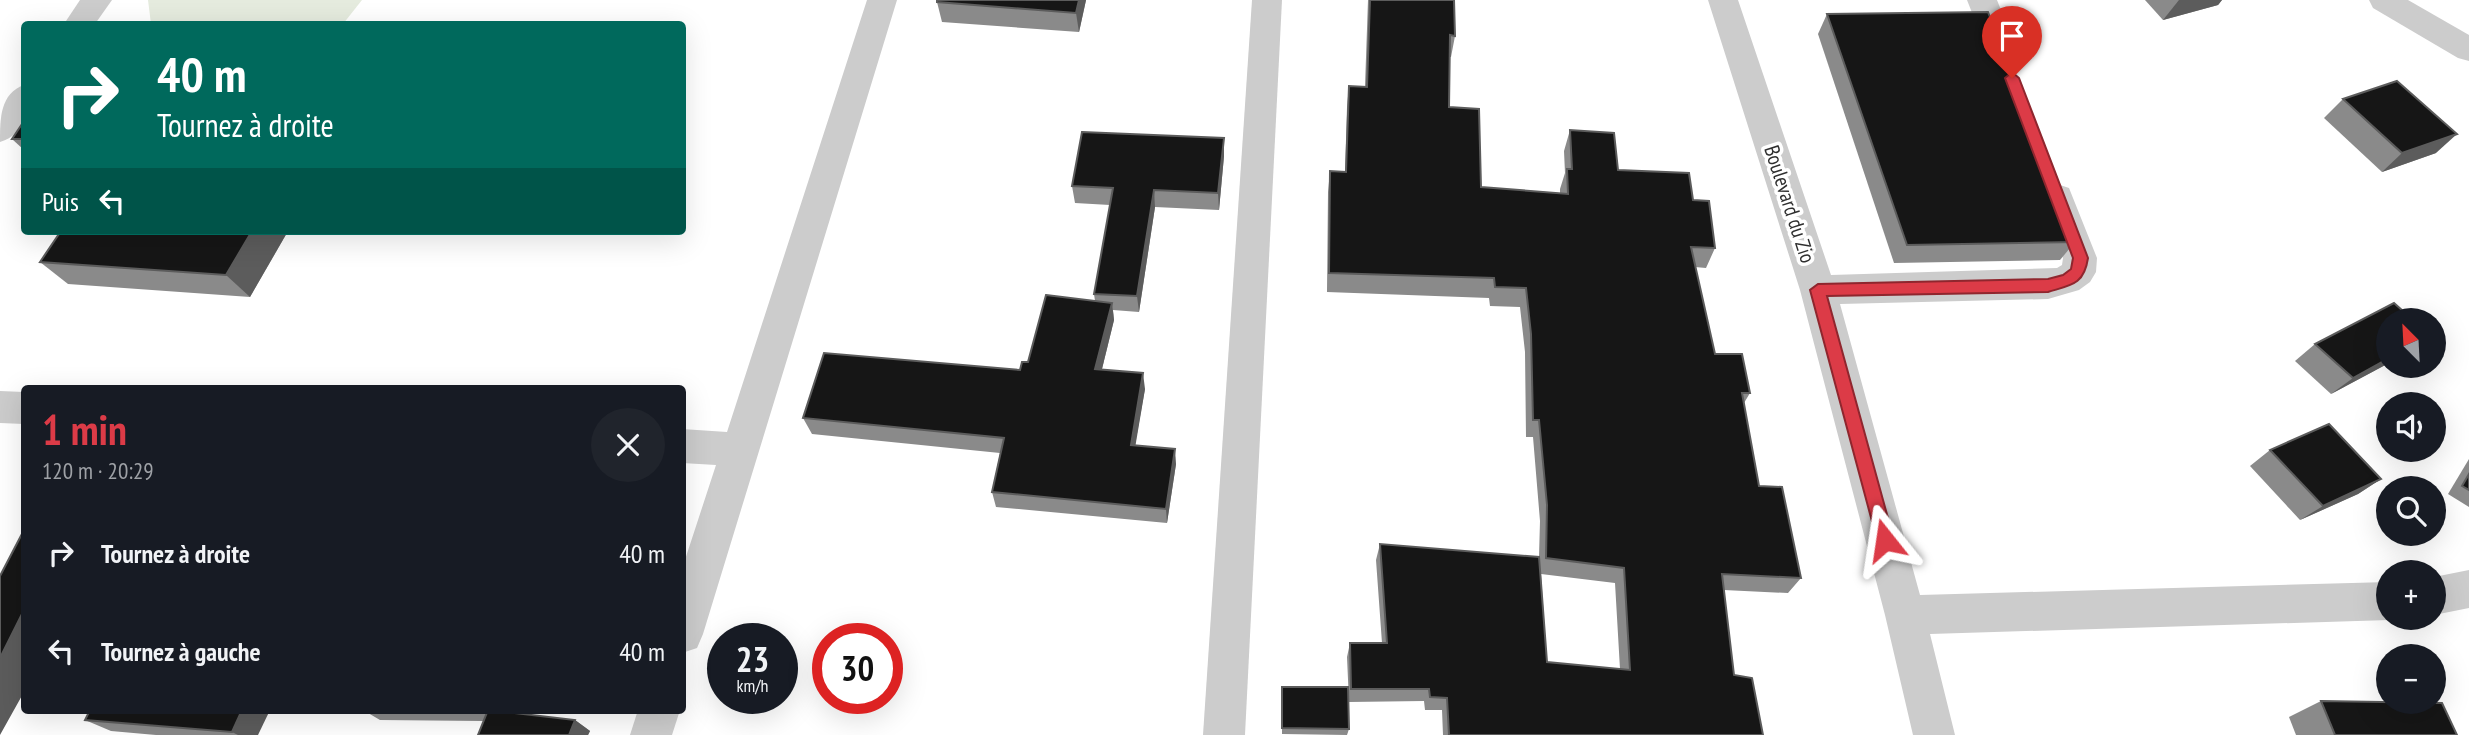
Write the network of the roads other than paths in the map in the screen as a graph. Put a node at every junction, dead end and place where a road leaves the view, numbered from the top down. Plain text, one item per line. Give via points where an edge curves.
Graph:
1 (97, 0) edge
2 (882, 0) edge
3 (1267, 0) edge
4 (1723, 0) edge
5 (1982, 0) edge
6 (2384, 0) edge
7 (81, 21) edge
8 (2469, 50) edge
9 (2017, 90) edge
10 (21, 101) edge
11 (0, 130) edge
12 (2046, 168) edge
13 (1818, 290) junction
14 (0, 407) edge
15 (21, 408) edge
16 (686, 446) edge
17 (740, 449) junction
18 (2469, 589) edge
19 (2446, 594) edge
20 (2376, 601) edge
21 (1905, 615) junction
22 (686, 621) edge
23 (658, 714) edge
24 (651, 735) edge
25 (1224, 735) edge
26 (1934, 735) edge

1 - 7 street
2 - 17 street
3 - 25 street
4 - 13 street, Boulevard du Zio
5 - 9 street
6 - 8 street
10 - 11 street
12 - 13 street via 2080,258 2078,272 2067,280 2048,285
13 - 21 street, Boulevard du Zio
14 - 15 street
16 - 17 street
17 - 22 street
18 - 19 street
20 - 21 street
21 - 26 street, Boulevard du Zio
23 - 24 street

